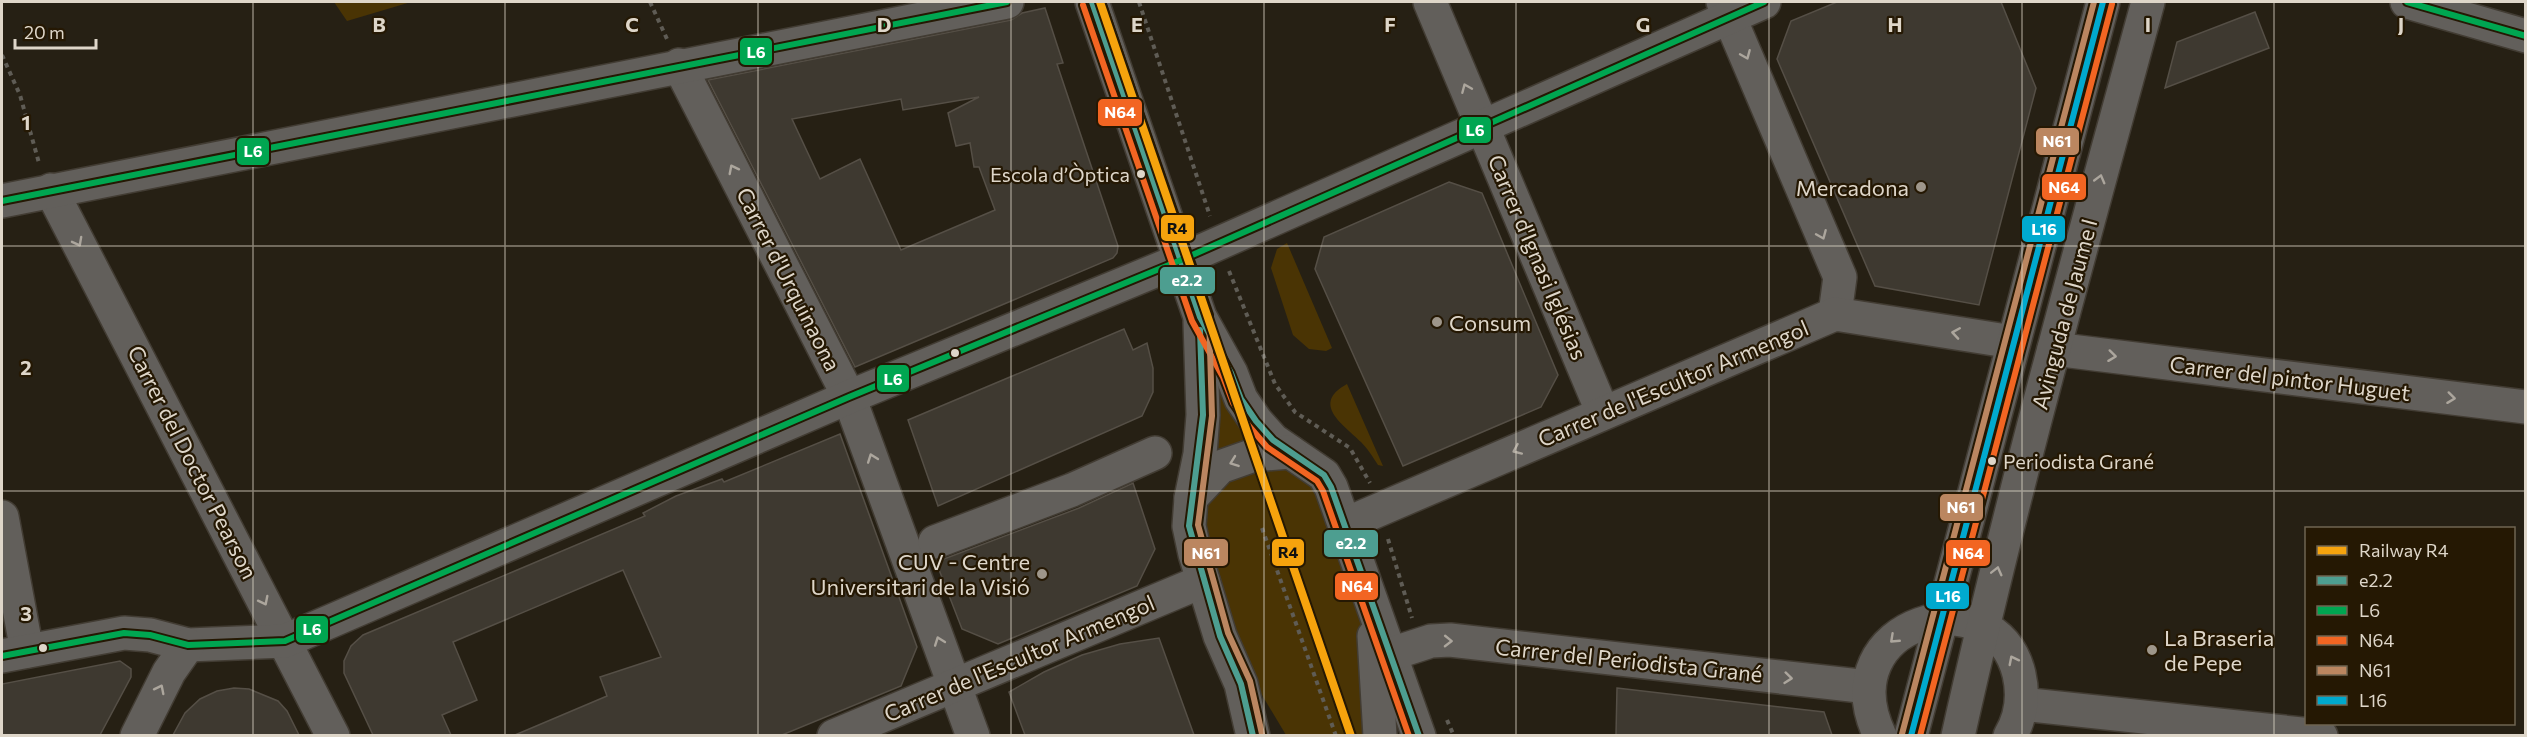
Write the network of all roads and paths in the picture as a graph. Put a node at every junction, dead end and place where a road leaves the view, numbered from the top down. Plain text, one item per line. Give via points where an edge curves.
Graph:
1 (650, 2) edge
2 (1007, 2) edge
3 (1092, 2) edge
4 (1139, 2) edge
5 (1430, 2) edge
6 (1764, 2) edge
7 (2103, 2) edge
8 (2148, 2) edge
9 (2406, 2) edge
10 (1726, 9) edge
11 (2526, 36) edge
12 (2, 55) edge
13 (679, 65) junction
14 (1483, 127) junction
15 (46, 182) junction
16 (2, 201) edge
17 (1219, 243) junction
18 (1181, 260) junction
19 (1835, 314) junction
20 (1200, 317) junction
21 (2013, 342) junction
22 (2054, 349) junction
23 (849, 397) junction
24 (2526, 407) edge
25 (1603, 413) junction
26 (1290, 452) junction
27 (1155, 453) dead end
28 (1191, 498) junction
29 (1378, 511) junction
30 (2, 518) edge
31 (1346, 524) junction
32 (1262, 528) dead end
33 (935, 542) dead end
34 (1203, 581) junction
35 (1372, 601) junction
36 (1943, 618) junction
37 (1983, 628) junction
38 (285, 641) junction
39 (188, 645) junction
40 (1405, 649) junction
41 (14, 654) edge
42 (954, 684) junction
43 (1241, 684) junction
44 (1869, 687) junction
45 (2022, 704) junction
46 (2265, 732) edge
47 (137, 735) edge
48 (333, 735) edge
49 (834, 735) edge
50 (973, 735) edge
51 (1253, 735) edge
52 (1275, 735) edge
53 (1336, 735) edge
54 (1380, 735) edge
55 (1419, 735) edge
56 (1880, 735) edge
57 (1911, 735) edge
58 (1958, 735) edge
59 (2010, 735) edge
60 (2321, 735) edge

1 - 13 path
2 - 13 street
3 - 18 street
4 - 17 path
14 -> 5 street, Carrer d'Ignasi Iglésias
6 - 10 street
7 - 21 street, Avinguda de Jaume I
22 -> 8 street, Avinguda de Jaume I
9 - 11 street
10 - 14 street
10 -> 19 street via 1840,277
12 - 15 path via 21,94
13 - 15 street
23 -> 13 street, Carrer d'Urquinaona
14 - 17 street
14 - 25 street, Carrer d'Ignasi Iglésias
15 - 16 street
15 -> 38 street, Carrer del Doctor Pearson
17 - 18 street
17 - 29 path via 1275,384 1295,412 1350,448 1370,483
18 - 20 street
18 - 23 street
21 -> 19 street, Carrer de l'Escultor Armengol
19 - 25 street, Carrer de l'Escultor Armengol
20 - 26 street via 1241,399 1273,440
20 - 28 street via 1203,415
21 - 36 street, Avinguda de Jaume I
22 -> 24 street, Carrer del pintor Huguet
37 -> 22 street, Avinguda de Jaume I
23 - 38 street
42 -> 23 street, Carrer d'Urquinaona
25 -> 29 street, Carrer de l'Escultor Armengol
26 -> 28 street via 1254,455 1220,468
26 - 31 street via 1324,475
27 - 33 street via 1072,490
28 - 34 street via 1189,526
29 - 31 street, Carrer de l'Escultor Armengol
29 - 40 path
30 - 41 street
31 - 35 street
32 - 53 path
34 - 42 street, Carrer de l'Escultor Armengol
34 - 43 street via 1220,636
35 - 40 street
35 - 54 street
36 - 37 street
36 -> 44 street via 1922,622 1902,632 1886,647
36 - 57 street, Avinguda de Jaume I
45 -> 37 street via 2018,668 2009,652
37 - 58 street, Avinguda de Jaume I
38 - 39 street
38 - 48 street, Carrer del Doctor Pearson
39 - 41 street via 124,633
47 -> 39 street via 169,672
40 -> 44 street, Carrer del Periodista Grané via 1450,640
40 - 55 street
42 - 49 street, Carrer de l'Escultor Armengol
42 - 50 street, Carrer d'Urquinaona
43 - 51 street
43 - 52 street
44 - 56 street via 1869,704
45 - 46 street
45 - 59 street
46 - 60 street

